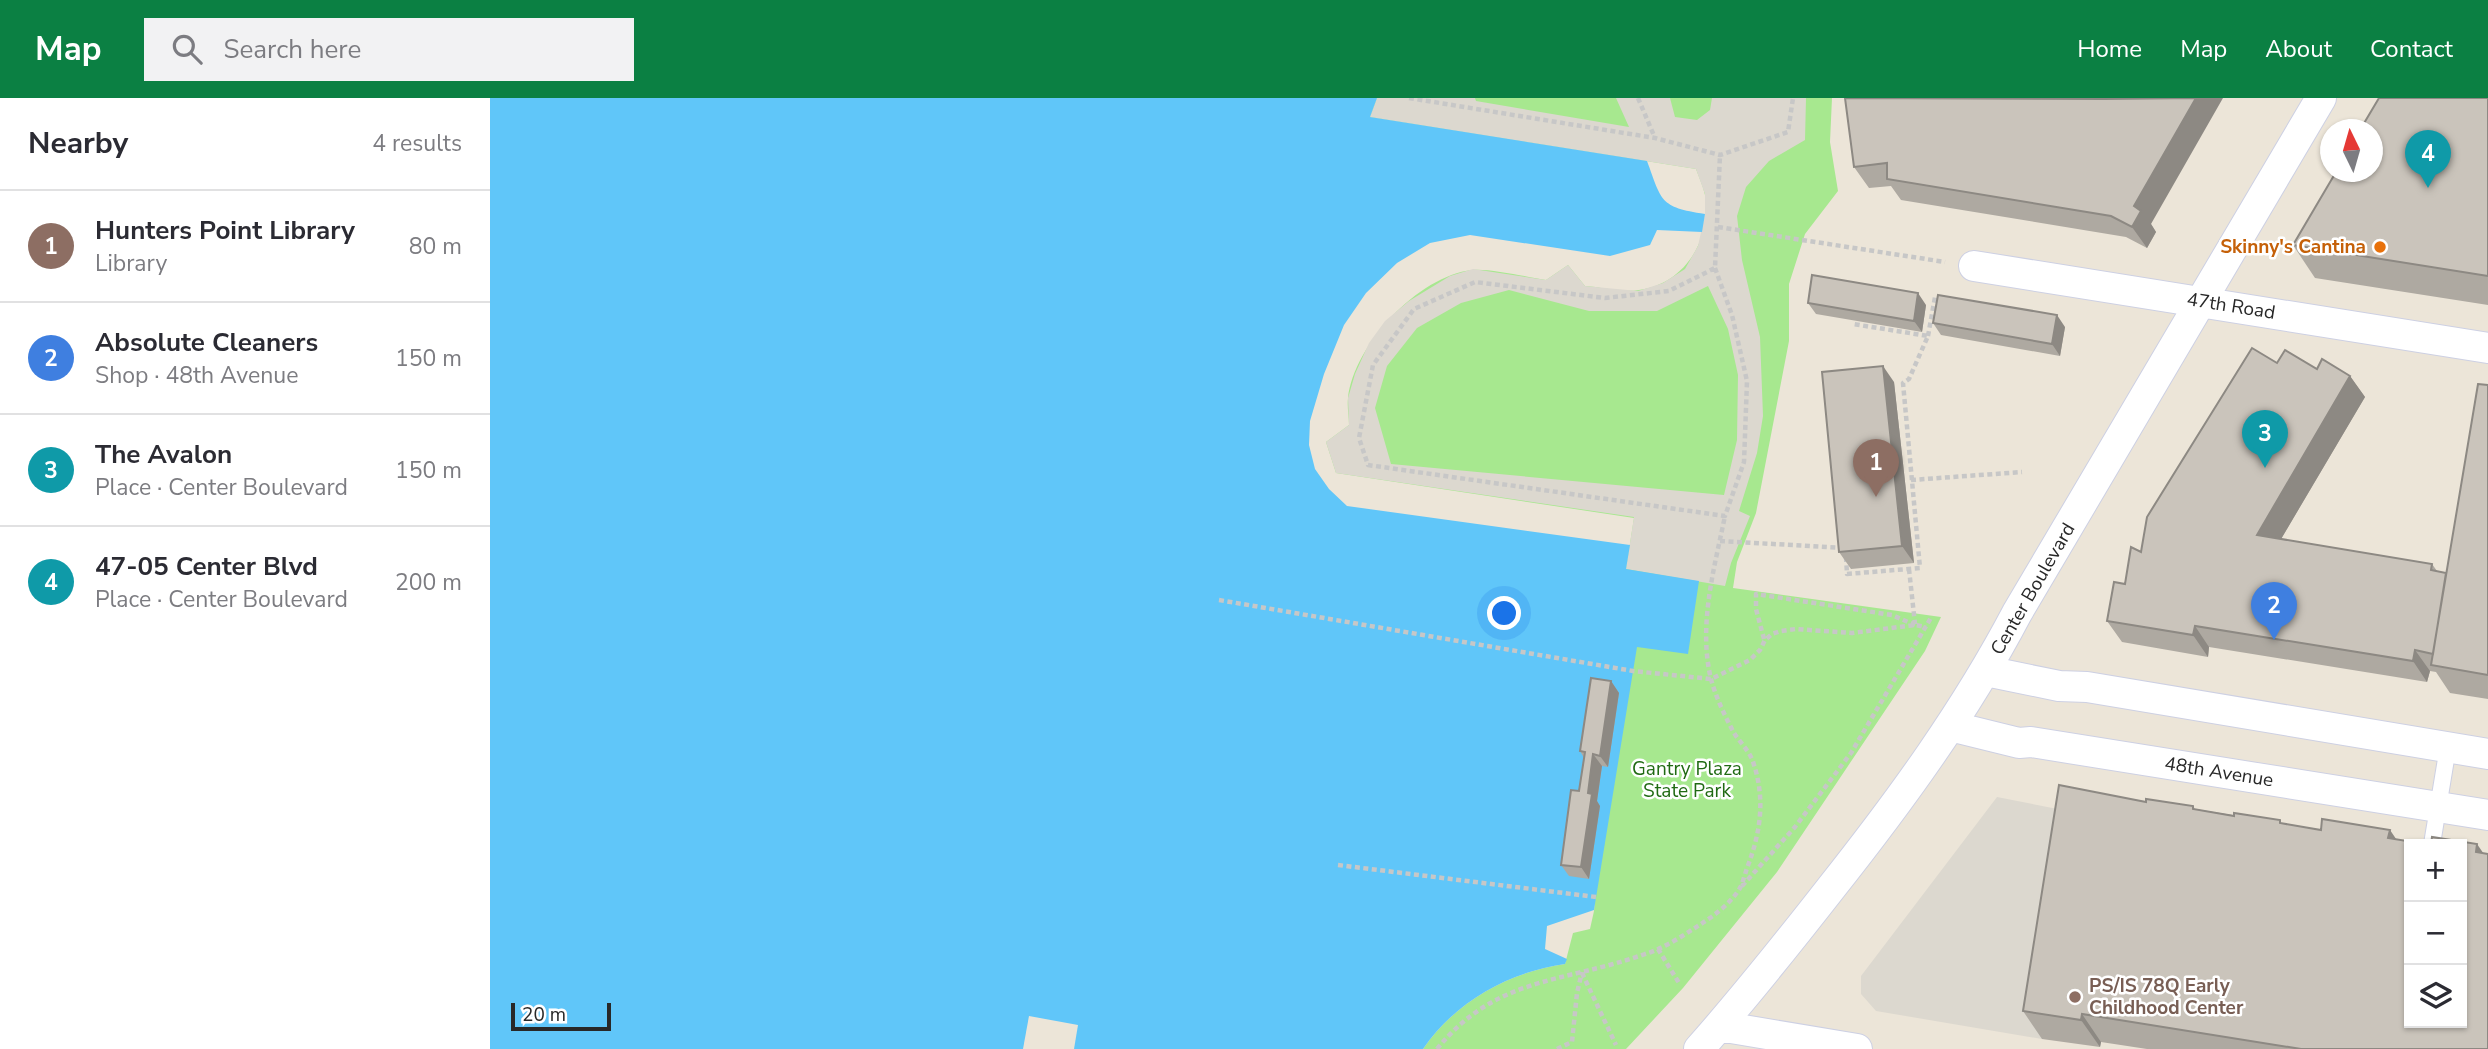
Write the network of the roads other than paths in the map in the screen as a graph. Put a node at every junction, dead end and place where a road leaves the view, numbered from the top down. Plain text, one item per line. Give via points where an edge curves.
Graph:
1 (2322, 98) edge
2 (1974, 266) road end
3 (2200, 301) junction
4 (2488, 348) edge
5 (1986, 671) junction
6 (1950, 726) junction
7 (2448, 747) junction
8 (2488, 754) edge
9 (2438, 807) junction
10 (2488, 815) edge
11 (2433, 839) edge
12 (1719, 1026) junction
13 (1699, 1049) edge
14 (1857, 1049) edge

1 - 3 street, Center Boulevard
2 - 3 street, 47th Road
3 - 4 street, 47th Road
3 - 5 street, Center Boulevard
5 - 6 street, Center Boulevard
5 - 7 street
6 - 9 street, 48th Avenue via 2019,743
6 - 12 street, Center Boulevard via 1868,842
7 - 8 street
7 - 9 lane
9 - 10 street, 48th Avenue
9 - 11 lane
12 - 13 street, Center Boulevard
12 - 14 street

